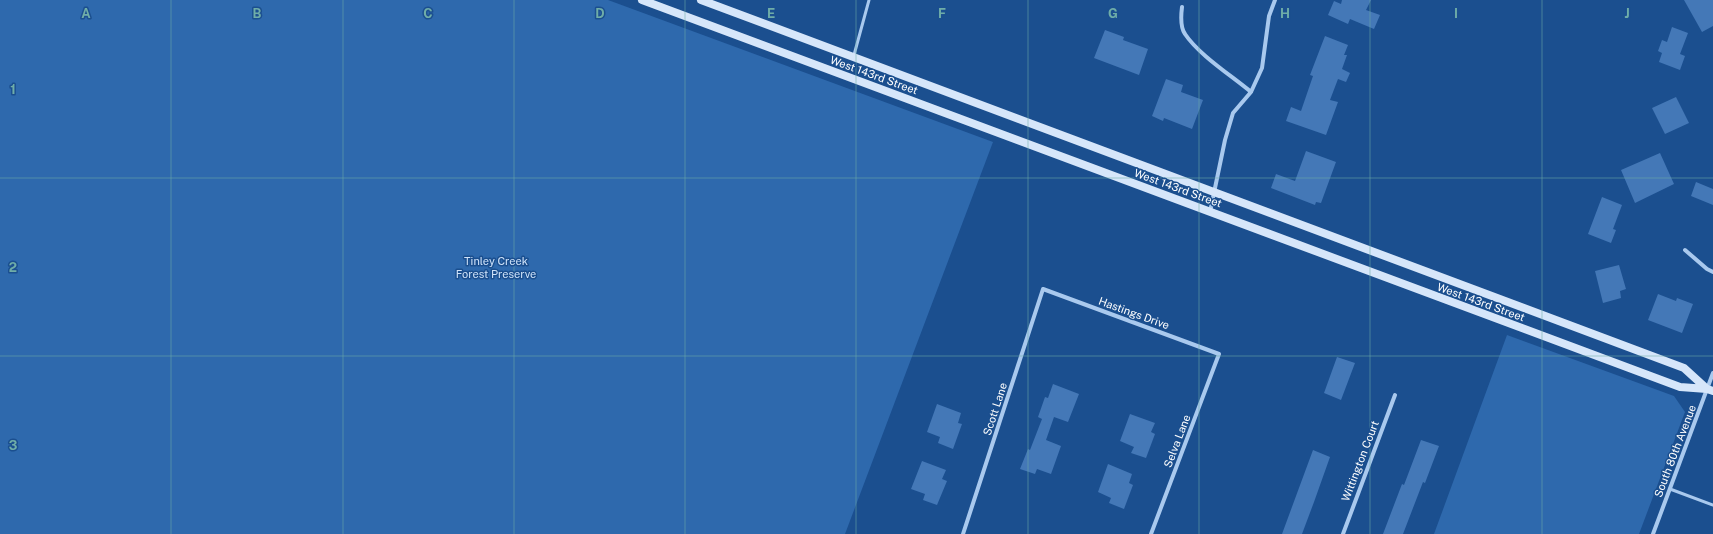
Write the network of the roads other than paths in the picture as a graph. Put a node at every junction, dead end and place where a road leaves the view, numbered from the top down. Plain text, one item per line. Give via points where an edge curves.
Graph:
1 (642, 0) edge
2 (701, 0) edge
3 (870, 0) edge
4 (1275, 0) edge
5 (1182, 7) dead end
6 (854, 57) junction
7 (1251, 92) junction
8 (1215, 192) junction
9 (1210, 212) junction
10 (1685, 250) dead end
11 (1713, 272) edge
12 (1043, 289) joint
13 (1219, 354) joint
14 (1713, 373) edge
15 (1710, 390) edge
16 (1395, 395) dead end
17 (1670, 489) junction
18 (1713, 505) edge
19 (963, 534) edge
20 (1151, 534) edge
21 (1343, 534) edge
22 (1653, 534) edge

1 - 9 main road, West 143rd Street
2 - 6 main road, West 143rd Street
3 - 6 lane
4 - 7 street via 1269,16 1262,68
5 - 7 street via 1184,33 1198,49
6 - 8 main road, West 143rd Street
7 - 8 street via 1233,112
8 - 9 street
8 - 15 main road, West 143rd Street via 1684,368
9 - 15 main road, West 143rd Street via 1680,387
10 - 11 street
12 - 13 street, Hastings Drive
12 - 19 street, Scott Lane
13 - 20 street, Selva Lane
14 - 15 street, South 80th Avenue
15 - 17 street, South 80th Avenue
16 - 21 street, Wittington Court
17 - 18 lane
17 - 22 street, South 80th Avenue

